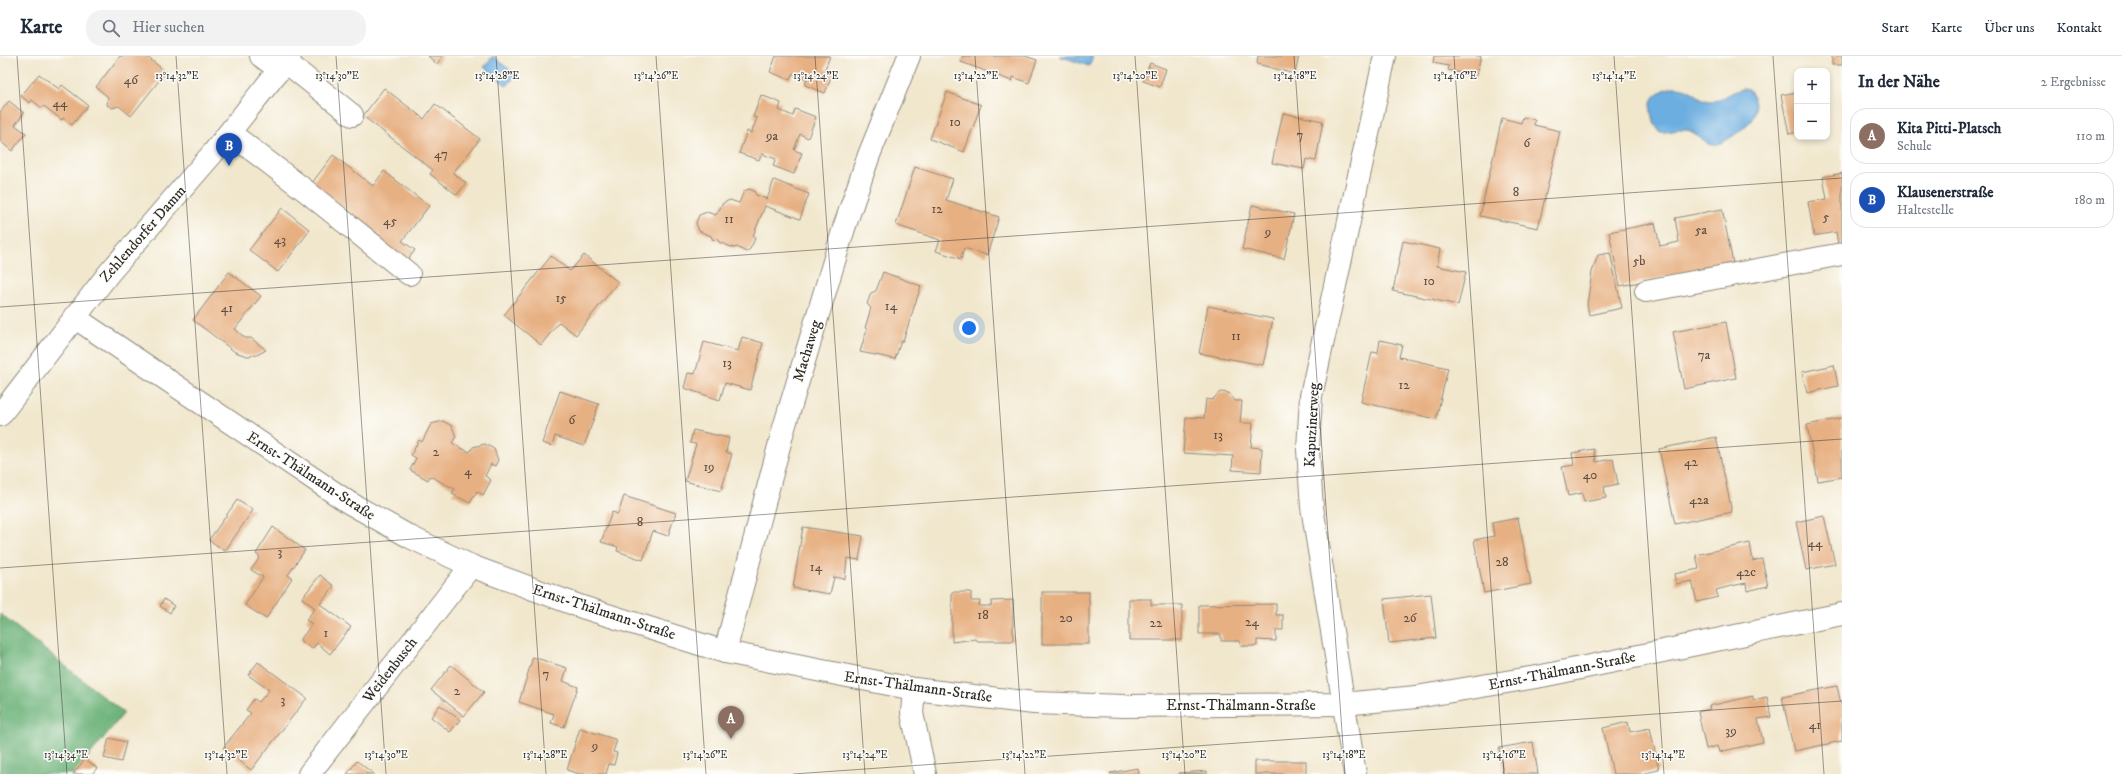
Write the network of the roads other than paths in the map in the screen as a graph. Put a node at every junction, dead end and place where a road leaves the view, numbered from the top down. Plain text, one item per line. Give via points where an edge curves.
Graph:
1 (261, 56) edge
2 (909, 56) edge
3 (1385, 56) edge
4 (286, 63) edge
5 (352, 115) dead end
6 (230, 133) junction
7 (1842, 254) edge
8 (409, 274) dead end
9 (1646, 291) dead end
10 (74, 316) junction
11 (0, 415) edge
12 (471, 566) junction
13 (1842, 614) edge
14 (725, 652) junction
15 (914, 689) junction
16 (1343, 704) junction
17 (309, 774) edge
18 (925, 774) edge
19 (1355, 774) edge

1 - 4 street
2 - 14 street, Machaweg via 869,155 844,228 783,431
3 - 16 street, Kapuzinerweg via 1311,396 1308,450 1312,507
4 - 5 street
4 - 6 street, Zehlendorfer Damm
6 - 8 street
6 - 10 street, Zehlendorfer Damm
7 - 9 street
10 - 11 street, Zehlendorfer Damm
10 - 12 street, Ernst-Thälmann-Straße via 348,502 410,537
12 - 14 street, Ernst-Thälmann-Straße via 582,607
12 - 17 street, Weidenbusch
13 - 16 street, Ernst-Thälmann-Straße via 1542,676 1416,696
14 - 15 street, Ernst-Thälmann-Straße
15 - 16 street, Ernst-Thälmann-Straße via 1034,703 1124,706
15 - 18 street via 912,713
16 - 19 street, Kapuzinerweg

